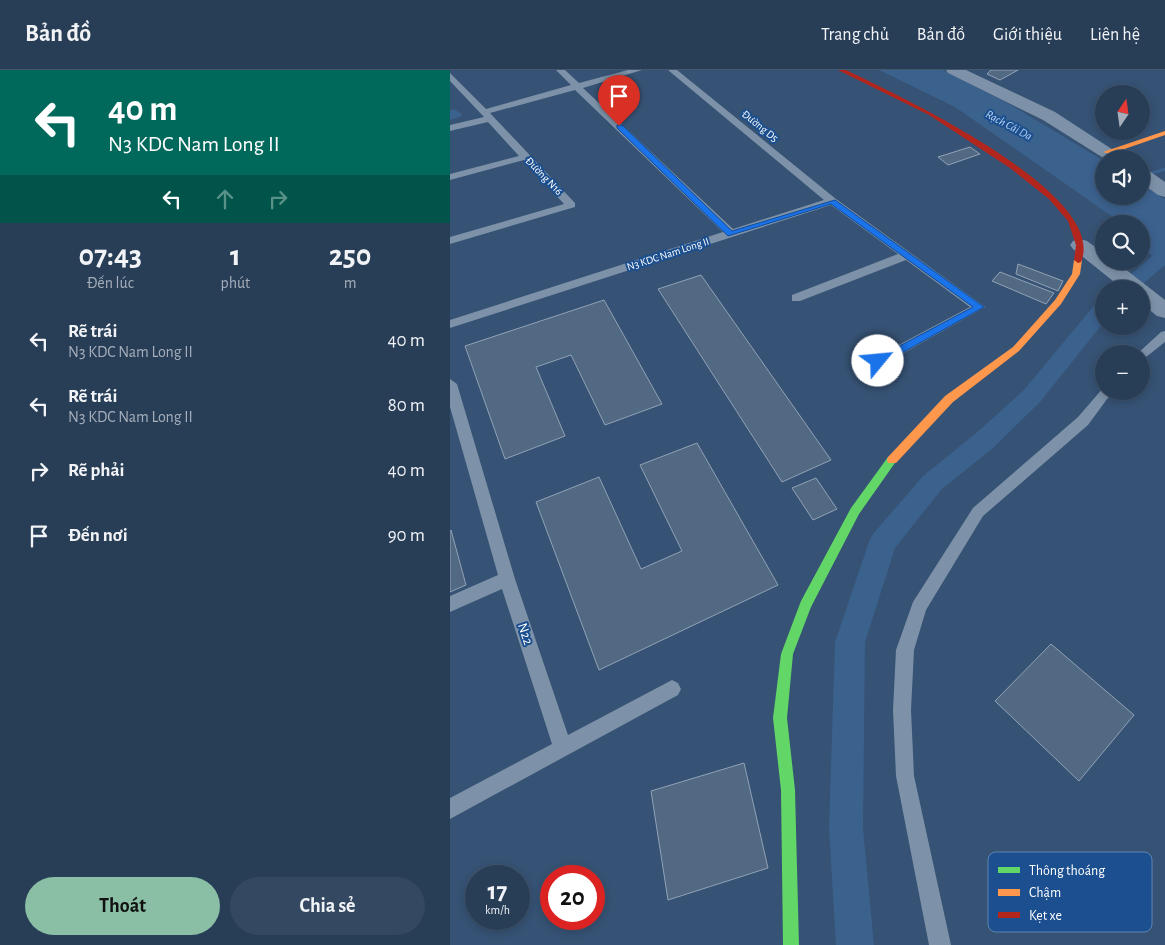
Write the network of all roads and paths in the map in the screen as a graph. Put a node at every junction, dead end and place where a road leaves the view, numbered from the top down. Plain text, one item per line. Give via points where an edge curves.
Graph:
1 (560, 70) edge
2 (638, 70) edge
3 (672, 70) edge
4 (841, 70) edge
5 (954, 70) edge
6 (450, 76) edge
7 (577, 86) junction
8 (486, 115) junction
9 (450, 128) edge
10 (1165, 133) edge
11 (1105, 150) edge
12 (1125, 150) edge
13 (525, 157) junction
14 (450, 177) edge
15 (1150, 180) edge
16 (1165, 191) edge
17 (832, 201) junction
18 (731, 234) junction
19 (450, 241) edge
20 (1080, 244) junction
21 (907, 256) junction
22 (1126, 280) edge
23 (796, 298) dead end
24 (1150, 299) edge
25 (1165, 311) edge
26 (450, 324) edge
27 (1165, 335) edge
28 (1150, 349) edge
29 (878, 361) dead end
30 (450, 384) edge
31 (1099, 400) edge
32 (507, 579) junction
33 (450, 604) edge
34 (672, 689) dead end
35 (563, 748) junction
36 (450, 809) edge
37 (791, 945) edge
38 (940, 945) edge

1 - 7 lane
2 - 7 lane
3 - 17 lane, Đường D5
4 - 20 street via 931,114 1013,166 1052,197 1072,221
5 - 11 street via 1049,116
6 - 8 lane, Đường N16 via 462,95
7 - 8 lane
7 - 18 lane
8 - 9 lane
8 - 13 lane, Đường N16
10 - 12 street
13 - 14 lane
13 - 19 lane, Đường N16 via 572,205
15 - 16 street
17 - 18 lane, N3 KDC Nam Long II
17 - 21 lane
18 - 26 lane, N3 KDC Nam Long II
20 - 22 street
20 - 37 street via 1076,274 1058,302 1016,349 948,399 900,451 855,511 805,605 787,654 780,718 788,790
21 - 23 lane
21 - 29 lane via 979,307
24 - 25 street
27 - 28 lane
30 - 32 lane, N22
31 - 38 lane via 1083,421 978,512 919,607 905,650 902,710 906,776
32 - 33 lane
32 - 35 lane, N22
34 - 35 lane
35 - 36 lane

